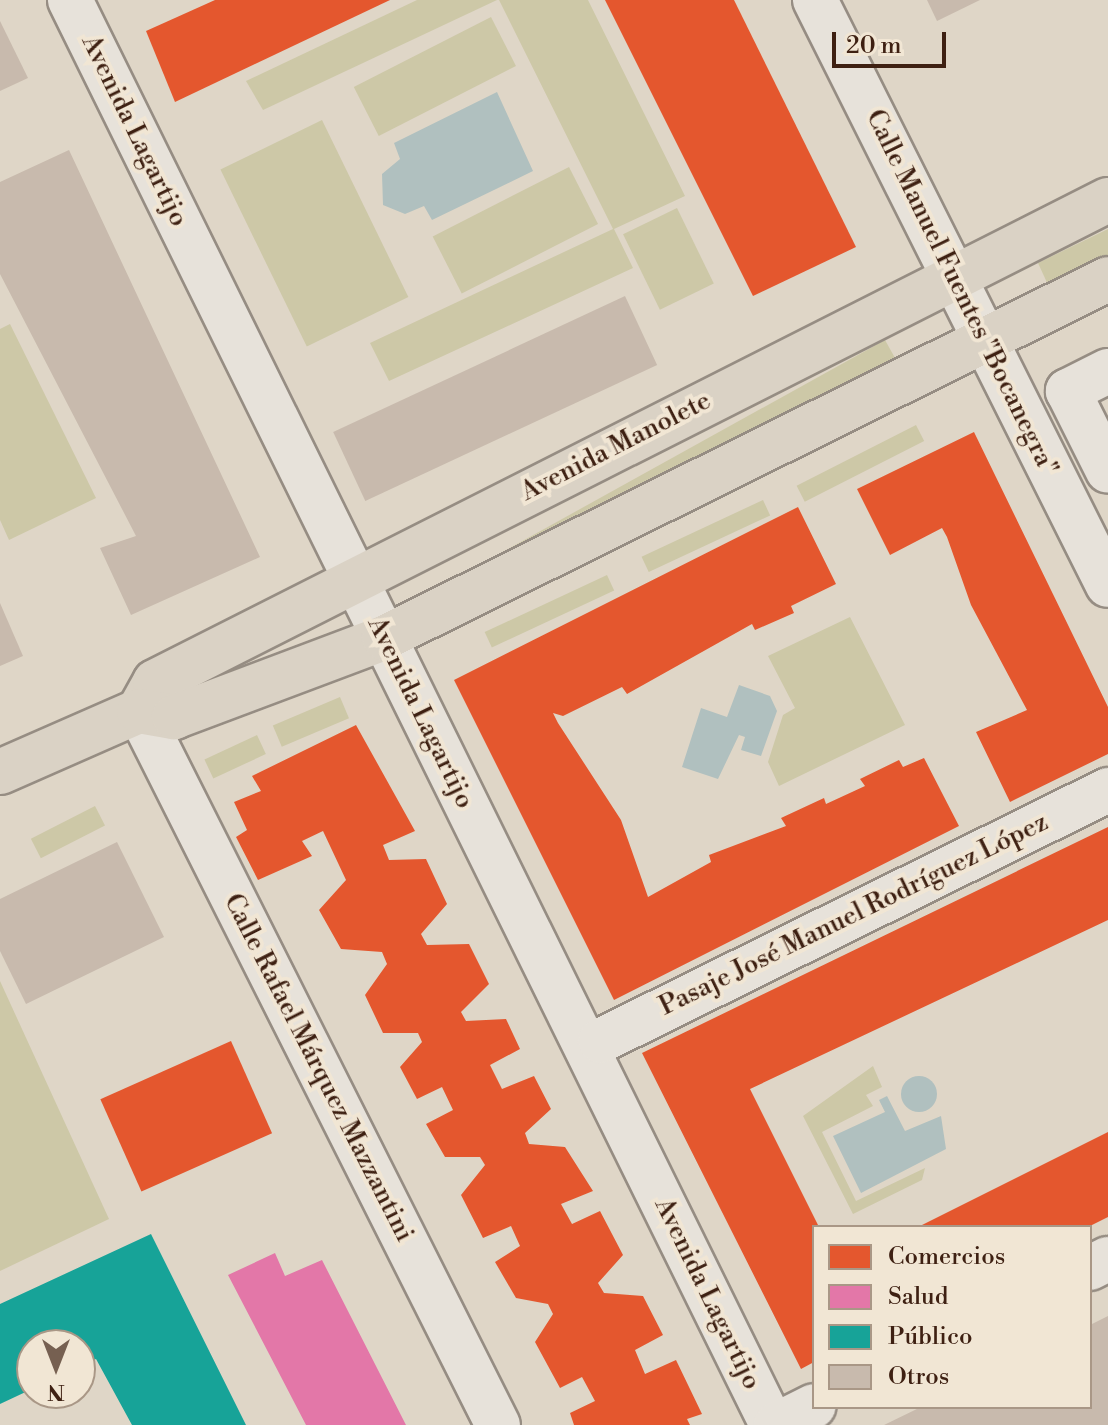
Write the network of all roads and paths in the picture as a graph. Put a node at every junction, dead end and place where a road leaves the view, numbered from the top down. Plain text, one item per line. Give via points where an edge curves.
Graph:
1 (70, 0) edge
2 (815, 0) edge
3 (1108, 200) edge
4 (953, 278) junction
5 (1108, 279) edge
6 (984, 341) junction
7 (1108, 371) edge
8 (1108, 471) edge
9 (353, 580) junction
10 (1108, 585) edge
11 (384, 638) junction
12 (139, 711) junction
13 (0, 772) edge
14 (1108, 790) edge
15 (600, 1041) dead end
16 (812, 1407) edge
17 (498, 1425) edge
18 (774, 1425) edge

1 - 9 street, Avenida Lagartijo
2 - 4 street, Calle Manuel Fuentes "Bocanegra"
3 - 4 main road, Avenida Manolete
4 - 6 street, Calle Manuel Fuentes "Bocanegra"
4 - 9 main road, Avenida Manolete
5 - 6 main road
6 - 10 street, Calle Manuel Fuentes "Bocanegra"
6 - 11 main road
7 - 8 street via 1068,391
9 - 11 street, Avenida Lagartijo
9 - 12 main road, Avenida Manolete via 155,682
11 - 12 main road via 174,717
11 - 18 street, Avenida Lagartijo
12 - 13 main road
12 - 17 street, Calle Rafael Márquez Mazzantini
14 - 15 street, Pasaje José Manuel Rodríguez López
16 - 18 street

